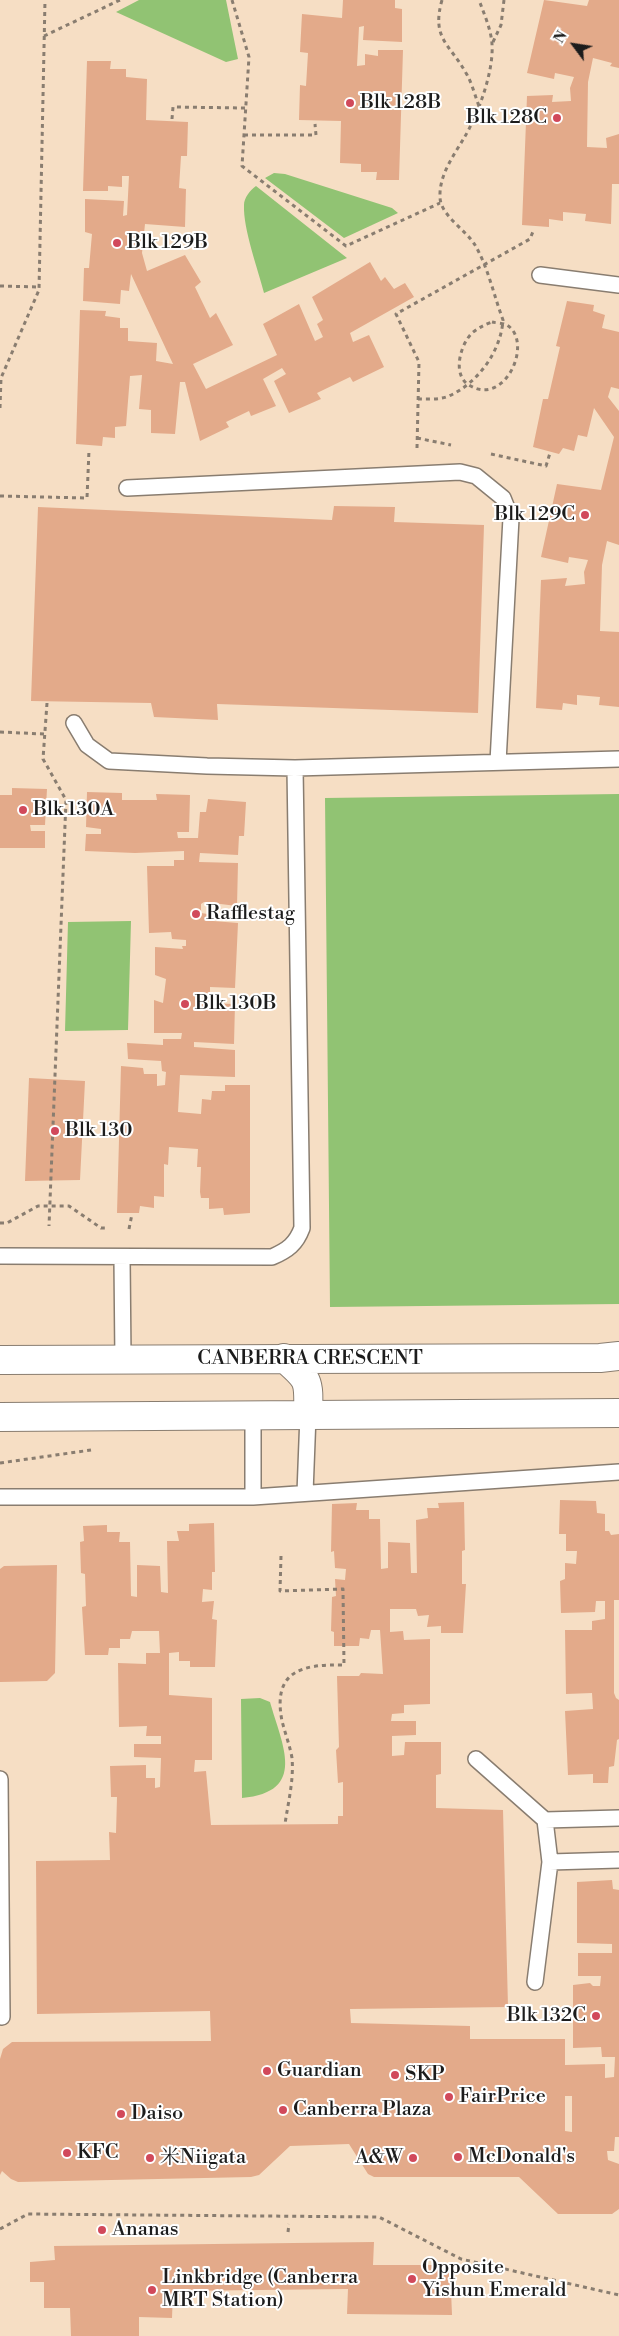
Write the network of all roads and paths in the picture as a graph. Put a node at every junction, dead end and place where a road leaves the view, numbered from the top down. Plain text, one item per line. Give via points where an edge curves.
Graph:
1 (45, 0) edge
2 (120, 0) edge
3 (232, 0) edge
4 (442, 0) edge
5 (479, 0) edge
6 (504, 0) edge
7 (44, 36) junction
8 (492, 44) junction
9 (479, 107) junction
10 (245, 108) junction
11 (172, 119) dead end
12 (316, 124) dead end
13 (244, 135) junction
14 (440, 203) junction
15 (534, 229) dead end
16 (483, 266) junction
17 (540, 275) dead end
18 (619, 285) edge
19 (0, 286) edge
20 (39, 287) junction
21 (503, 324) junction
22 (467, 384) junction
23 (418, 399) junction
24 (0, 408) edge
25 (89, 450) dead end
26 (417, 474) junction
27 (127, 488) dead end
28 (0, 496) edge
29 (47, 703) dead end
30 (74, 723) dead end
31 (0, 732) edge
32 (44, 734) junction
33 (619, 759) edge
34 (498, 762) junction
35 (295, 768) junction
36 (50, 1206) junction
37 (132, 1214) dead end
38 (0, 1223) edge
39 (49, 1226) dead end
40 (111, 1229) dead end
41 (121, 1229) dead end
42 (0, 1256) edge
43 (122, 1258) junction
44 (619, 1356) edge
45 (284, 1358) junction
46 (0, 1360) edge
47 (123, 1360) junction
48 (619, 1413) edge
49 (253, 1415) junction
50 (308, 1415) junction
51 (0, 1417) edge
52 (619, 1472) edge
53 (305, 1493) junction
54 (253, 1496) junction
55 (0, 1497) edge
56 (281, 1556) dead end
57 (476, 1759) dead end
58 (0, 1779) edge
59 (619, 1818) edge
60 (544, 1820) junction
61 (285, 1824) dead end
62 (619, 1860) edge
63 (550, 1862) junction
64 (535, 1982) dead end
65 (2, 2017) dead end
66 (288, 2224) dead end
67 (0, 2229) edge
68 (288, 2232) dead end
69 (619, 2295) edge

1 - 7 path
2 - 7 path
3 - 10 path via 249,57
4 - 9 path via 437,16 439,30 444,43 467,74
5 - 8 path
6 - 8 path via 501,24
7 - 20 path
8 - 9 path
9 - 14 path via 444,174
10 - 11 path via 173,107
10 - 13 path
12 - 13 path via 316,135
13 - 14 path via 242,166 346,246
14 - 16 path via 475,245
15 - 16 path via 530,239
16 - 21 path
16 - 23 path via 396,314 419,362
17 - 18 lane
19 - 20 path
20 - 24 path via 2,378
21 - 22 path via 497,348
21 - 22 path via 492,322 485,325 470,335 465,343 460,367
21 - 22 path via 508,326 517,343 510,374 492,389 482,391
22 - 23 path via 448,396
23 - 26 path
25 - 28 path via 87,498
26 - 27 lane
26 - 34 lane via 460,472 476,476 504,498 510,518
29 - 32 path
30 - 35 lane via 87,745 109,760
31 - 32 path
32 - 36 path via 43,759 66,800
33 - 34 lane
34 - 35 lane
35 - 43 lane via 302,1228 297,1241 288,1250 272,1257
36 - 38 path via 38,1206 7,1223
36 - 39 path
36 - 40 path via 69,1206 101,1228
37 - 41 path via 131,1229
42 - 43 lane
43 - 47 lane
44 - 45 street, CANBERRA CRESCENT
45 - 47 street, CANBERRA CRESCENT
45 - 50 street via 303,1374 309,1386
46 - 47 street, CANBERRA CRESCENT
48 - 50 street
49 - 50 street
49 - 51 street
49 - 54 lane
50 - 53 lane
52 - 53 lane
53 - 54 lane
54 - 55 lane
56 - 61 path via 280,1591 344,1589 344,1665 317,1664 299,1670 285,1681 281,1691 279,1702 292,1769
57 - 60 lane
58 - 65 lane
59 - 60 lane
60 - 63 lane
62 - 63 lane
63 - 64 lane
66 - 68 path
67 - 69 path via 28,2214 379,2216 461,2259

